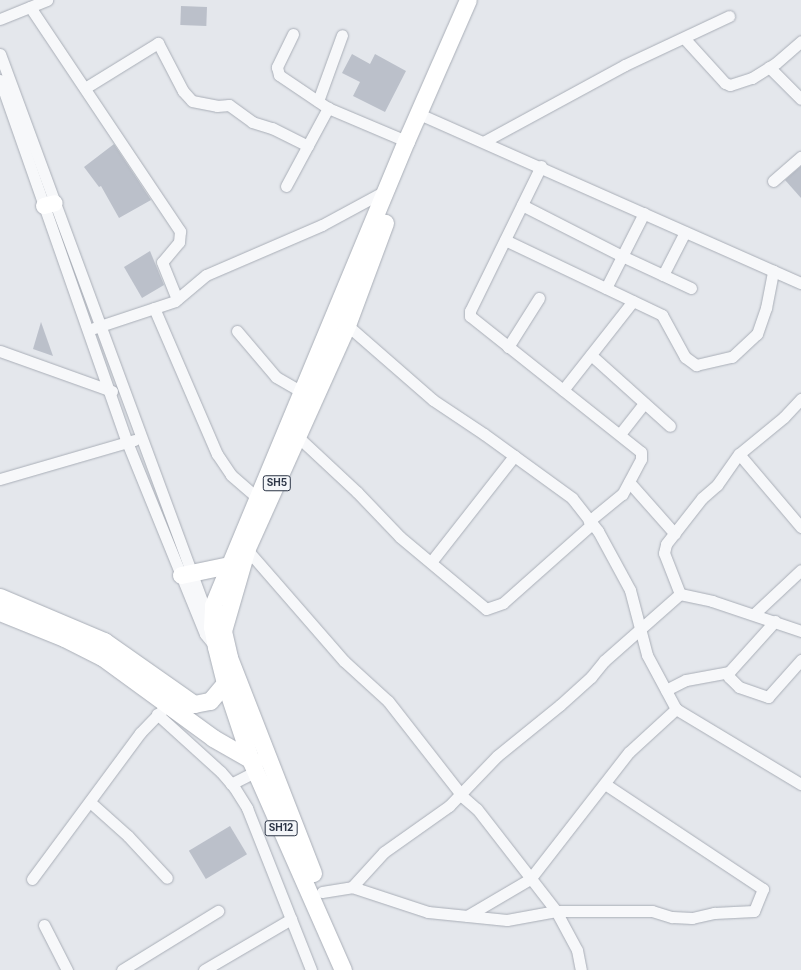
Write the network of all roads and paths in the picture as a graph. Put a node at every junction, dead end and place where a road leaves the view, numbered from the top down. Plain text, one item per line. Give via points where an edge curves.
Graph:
1 (46, 0) edge
2 (468, 0) edge
3 (478, 0) edge
4 (30, 7) junction
5 (729, 16) dead end
6 (0, 20) edge
7 (293, 34) dead end
8 (342, 35) dead end
9 (684, 38) junction
10 (801, 41) edge
11 (0, 54) edge
12 (769, 67) junction
13 (0, 80) edge
14 (84, 88) junction
15 (801, 98) edge
16 (318, 101) junction
17 (328, 108) junction
18 (426, 117) junction
19 (406, 141) junction
20 (485, 141) junction
21 (308, 146) junction
22 (801, 157) edge
23 (541, 166) junction
24 (773, 181) dead end
25 (286, 186) dead end
26 (385, 190) junction
27 (49, 204) junction
28 (522, 205) junction
29 (644, 213) junction
30 (685, 232) junction
31 (505, 240) junction
32 (622, 256) junction
33 (773, 271) junction
34 (663, 275) junction
35 (801, 283) edge
36 (606, 288) junction
37 (691, 288) dead end
38 (539, 298) dead end
39 (177, 299) junction
40 (632, 301) junction
41 (154, 308) junction
42 (347, 325) junction
43 (101, 326) junction
44 (88, 331) junction
45 (237, 331) dead end
46 (508, 347) junction
47 (0, 351) edge
48 (591, 355) junction
49 (108, 390) junction
50 (563, 390) junction
51 (302, 392) junction
52 (128, 397) junction
53 (644, 403) junction
54 (800, 404) edge
55 (670, 426) dead end
56 (620, 434) junction
57 (298, 437) junction
58 (143, 438) junction
59 (128, 442) junction
60 (739, 454) junction
61 (514, 456) junction
62 (0, 478) edge
63 (629, 482) junction
64 (256, 498) junction
65 (591, 523) junction
66 (801, 527) edge
67 (675, 534) junction
68 (243, 544) junction
69 (431, 562) junction
70 (229, 565) junction
71 (801, 570) edge
72 (186, 574) junction
73 (680, 594) junction
74 (0, 597) edge
75 (0, 612) edge
76 (754, 614) junction
77 (775, 621) junction
78 (641, 629) junction
79 (801, 631) edge
80 (223, 654) junction
81 (801, 660) edge
82 (728, 672) junction
83 (666, 690) junction
84 (163, 709) junction
85 (676, 709) junction
86 (270, 764) junction
87 (253, 767) junction
88 (231, 784) junction
89 (605, 784) junction
90 (801, 784) edge
91 (460, 793) junction
92 (90, 802) junction
93 (167, 878) dead end
94 (32, 879) dead end
95 (530, 880) junction
96 (352, 887) junction
97 (322, 892) junction
98 (218, 911) dead end
99 (556, 911) junction
100 (467, 916) junction
101 (291, 919) junction
102 (44, 925) dead end
103 (67, 970) edge
104 (122, 970) edge
105 (204, 970) edge
106 (311, 970) edge
107 (343, 970) edge
108 (355, 970) edge
109 (582, 970) edge

1 - 4 street
2 - 19 main road, SH5
3 - 18 main road, SH5
4 - 6 street
4 - 14 street
5 - 9 street
7 - 16 street via 277,73
8 - 16 street
9 - 12 street via 725,83 730,85 752,78
9 - 20 street via 625,65
10 - 12 street
11 - 27 street
12 - 15 street
13 - 27 street
14 - 21 street via 158,43 183,91 192,101 218,106 228,105 252,122 272,128
14 - 39 street via 180,231 179,242 162,262
16 - 17 street
17 - 19 street
17 - 21 street
18 - 20 street
18 - 42 main road, SH5
19 - 26 main road, SH5
20 - 23 street
21 - 25 street
22 - 24 street
23 - 28 street
23 - 29 street
26 - 39 street via 322,225 206,275
26 - 51 main road, SH5
27 - 43 street
27 - 44 street
28 - 31 street
28 - 32 street
29 - 30 street
29 - 32 street
30 - 33 street
30 - 34 street
31 - 36 street
31 - 46 street via 470,316
32 - 34 street
32 - 36 street
33 - 35 street
33 - 40 street via 766,308 757,334 732,357 704,365 696,365 685,356 662,315
34 - 37 street
36 - 40 street
38 - 46 street
39 - 41 street
40 - 48 street
41 - 43 street
41 - 64 street via 216,454 231,475
42 - 57 main road, SH5
42 - 61 street via 433,400
43 - 44 street
43 - 52 street
44 - 49 street
45 - 51 street via 276,377
46 - 50 street
47 - 49 street
48 - 50 street
48 - 53 street
49 - 52 street
49 - 59 street
50 - 56 street
51 - 64 main road, SH5
52 - 58 street
53 - 55 street
53 - 56 street
54 - 60 street
56 - 63 street via 642,455
57 - 68 main road, SH5
57 - 69 street via 357,492 400,537
58 - 59 street
58 - 72 street
59 - 62 street
59 - 72 street
60 - 66 street
60 - 67 street
61 - 65 street via 572,498
61 - 69 street
63 - 65 street via 615,501
63 - 67 street
64 - 68 main road, SH5
65 - 69 street via 494,609 486,609
65 - 78 street via 630,590
67 - 73 street via 666,544 664,553
68 - 70 main road, SH5
68 - 80 main road, SH5 via 224,620
68 - 91 street via 275,578 334,651 388,701
70 - 72 main road
70 - 80 main road, SH5 via 213,605
71 - 76 street
72 - 80 street
72 - 80 street via 205,634
73 - 76 street
73 - 78 street
74 - 80 main road via 104,641 194,704 205,704 210,701
75 - 84 main road via 64,638 102,657
76 - 77 street
77 - 79 street
77 - 82 street
78 - 83 street via 647,655
78 - 91 street via 565,700 497,756
80 - 86 main road, SH5
80 - 87 main road, SH12
81 - 82 street via 768,697 739,687 729,677
82 - 83 street via 686,680
83 - 85 street
84 - 87 main road via 213,738
84 - 88 street
84 - 92 street
85 - 89 street via 629,752
85 - 90 street
86 - 87 main road
86 - 97 main road, SH5
87 - 88 street
87 - 107 main road, SH12
88 - 101 street via 247,808
89 - 95 street
89 - 99 street via 763,889 760,899 754,911 714,913 692,918 672,917 652,911
91 - 95 street via 477,809
91 - 96 street via 449,806 384,852
92 - 93 street via 128,836
92 - 94 street
95 - 99 street
95 - 100 street
96 - 97 street
96 - 100 street via 407,907
97 - 108 main road, SH5
98 - 104 street
99 - 100 street via 507,920
99 - 109 street via 577,950
101 - 105 street
101 - 106 street
102 - 103 street

